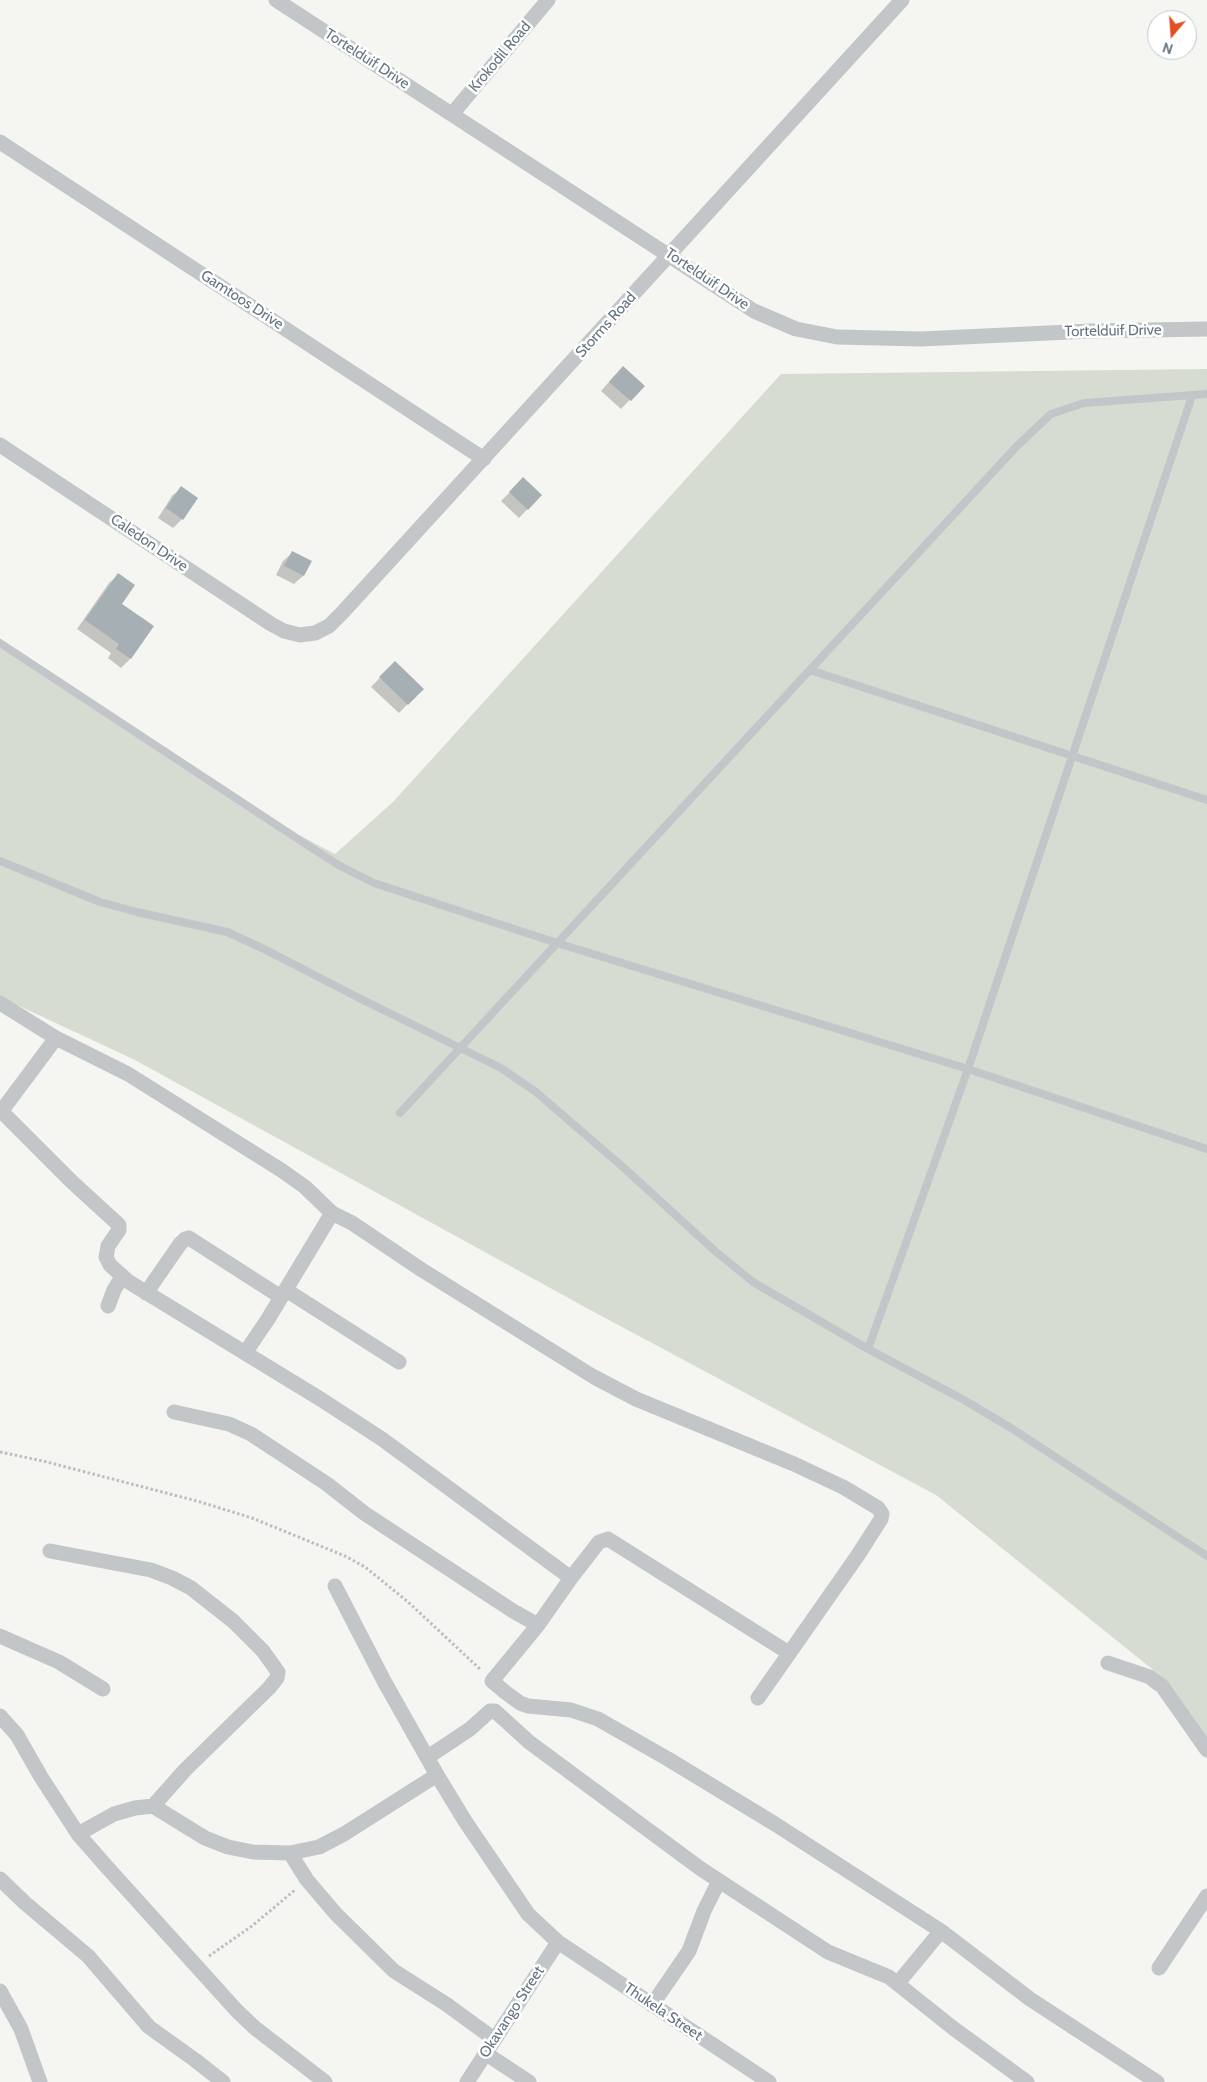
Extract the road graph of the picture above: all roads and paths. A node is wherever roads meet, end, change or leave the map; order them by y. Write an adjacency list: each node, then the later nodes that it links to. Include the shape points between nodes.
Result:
1 (276, 0): 4 (street, Tortelduif Drive)
2 (548, 0): 4 (street, Krokodil Road)
3 (902, 0): 6 (street, Storms Road)
4 (452, 114): 6 (street, Tortelduif Drive)
5 (0, 142): 11 (street, Gamtoos Drive)
6 (670, 254): 7 (street, Tortelduif Drive, via 754,310 789,327 816,334 921,339); 11 (street, Storms Road)
7 (1207, 329)
8 (1207, 394): 9 (lane)
9 (1192, 396): 14 (lane, via 1084,403 1051,414 1017,446); 15 (lane)
10 (0, 445): 12 (street, Caledon Drive, via 271,624)
11 (484, 459): 12 (street, Storms Road, via 329,626 315,634)
12 (300, 635)
13 (0, 642): 18 (lane, via 340,866 374,883)
14 (810, 670): 15 (lane); 18 (lane)
15 (1072, 757): 16 (lane); 22 (lane)
16 (1207, 800)
17 (0, 861): 21 (lane, via 100,902 227,932)
18 (558, 943): 21 (lane); 22 (lane)
19 (0, 1002): 20 (street)
20 (56, 1038): 23 (street); 26 (street, via 128,1074 281,1170)
21 (460, 1047): 24 (lane); 31 (lane, via 501,1068 536,1092 753,1282)
22 (968, 1069): 25 (lane); 31 (lane)
23 (1, 1112): 27 (street, via 119,1225 106,1257)
24 (400, 1113)
25 (1207, 1149)
26 (332, 1213): 29 (street); 42 (street, via 594,1377 644,1402 794,1464 878,1508 881,1519)
27 (122, 1277): 28 (street); 30 (street)
28 (146, 1293): 29 (street, via 180,1244 189,1238); 32 (street)
29 (284, 1294): 32 (street); 33 (street)
30 (108, 1306)
31 (868, 1349): 37 (lane, via 1011,1428)
32 (245, 1353): 38 (street, via 382,1439)
33 (399, 1362)
34 (174, 1412): 40 (street, via 229,1424 251,1434 327,1484 364,1513)
35 (0, 1452): 44 (path, via 197,1501 252,1518 345,1556 365,1567 407,1601)
36 (50, 1551): 51 (street, via 129,1565 172,1578 197,1592 233,1621 263,1651 278,1672 269,1688)
37 (1207, 1556)
38 (571, 1578): 40 (street); 42 (street, via 598,1542 608,1539)
39 (335, 1586): 49 (street, Thukela Street)
40 (538, 1625): 44 (street)
41 (0, 1636): 45 (street, via 59,1662)
42 (789, 1653): 46 (street)
43 (1108, 1663): 48 (street, via 1150,1677 1162,1686)
44 (492, 1681): 58 (street, via 520,1703 584,1713 613,1726 775,1824)
45 (103, 1689)
46 (758, 1698)
47 (0, 1716): 52 (street, via 17,1735)
48 (1207, 1750)
49 (428, 1758): 50 (street, Thukela Street); 56 (street, via 493,1710 528,1742)
50 (437, 1775): 53 (street, via 344,1834 318,1847); 59 (street, Thukela Street, via 516,1899)
51 (153, 1806): 52 (street, via 114,1814); 53 (street, via 205,1838 228,1847)
52 (78, 1834): 60 (street)
53 (290, 1854): 55 (street)
54 (0, 1879): 68 (street, via 88,1956 149,2027)
55 (307, 1880): 60 (path, via 252,1926); 65 (street, via 394,1972)
56 (719, 1881): 62 (street, via 828,1952 880,1972); 64 (street, via 706,1904 689,1951)
57 (1207, 1896): 61 (street)
58 (941, 1931): 62 (street); 74 (street, via 1038,2004)
59 (558, 1942): 64 (street, Thukela Street); 65 (street, Okavango Street)
60 (195, 1965): 69 (street, via 255,2028)
61 (1159, 1968)
62 (898, 1983): 73 (street)
63 (0, 1990): 67 (street, via 21,2028)
64 (652, 2005): 72 (street, Thukela Street)
65 (494, 2039): 66 (street, Okavango Street)
66 (485, 2053): 70 (street, Okavango Street); 71 (street)
67 (40, 2082)
68 (223, 2082)
69 (325, 2082)
70 (467, 2082)
71 (529, 2082)
72 (769, 2082)
73 (1027, 2082)
74 (1157, 2082)

